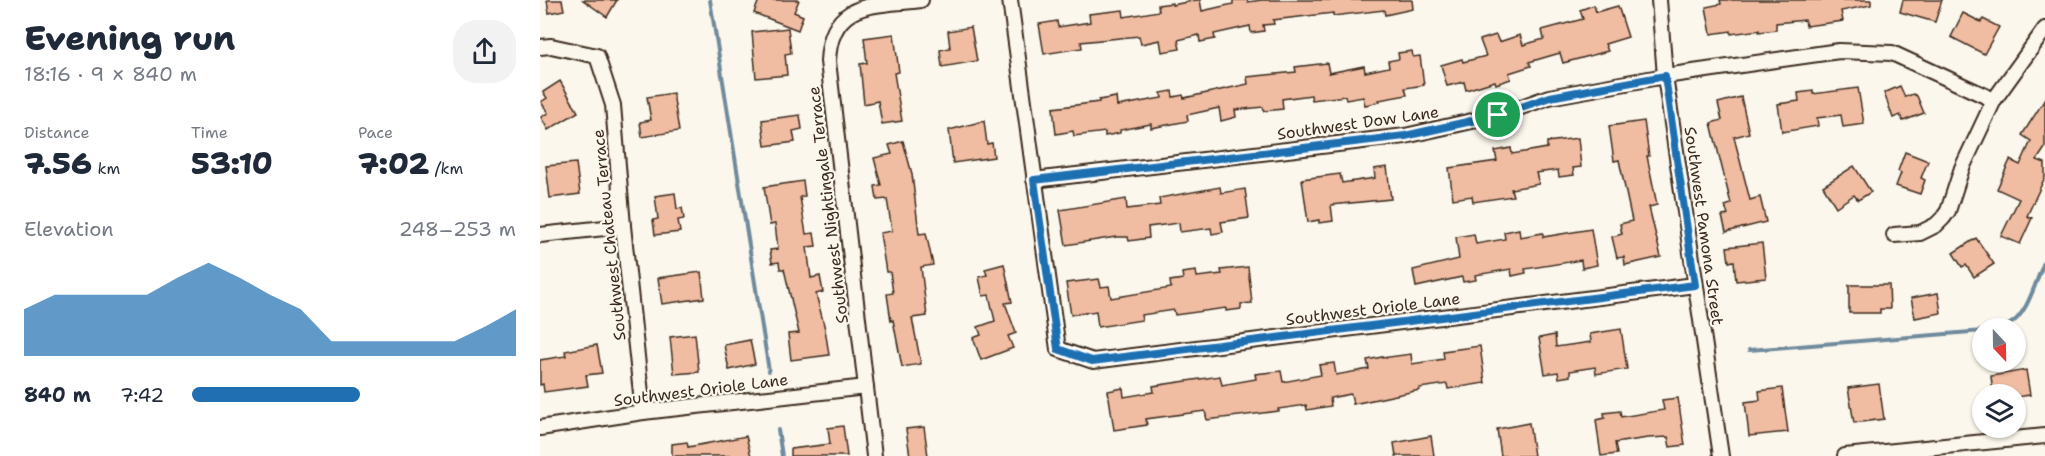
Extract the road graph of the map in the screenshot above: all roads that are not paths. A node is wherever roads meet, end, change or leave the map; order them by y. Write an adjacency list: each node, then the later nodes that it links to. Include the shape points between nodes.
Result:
1 (921, 0): 13 (street, Southwest Nightingale Terrace, via 869,6 847,15 838,23 829,45)
2 (1010, 0): 8 (street)
3 (1659, 0): 6 (street, Southwest Pamona Street)
4 (2045, 29): 7 (street)
5 (540, 47): 9 (street, Southwest Chateau Terrace, via 597,56 613,105)
6 (1665, 76): 7 (street, Southwest Dow Lane, via 1839,51 1892,53); 8 (street, Southwest Dow Lane, via 1550,97 1498,115 1405,136); 12 (street, Southwest Pamona Street)
7 (1994, 100): 11 (street, via 1943,218 1920,233)
8 (1034, 180): 12 (street, Southwest Oriole Lane, via 1058,349 1092,361)
9 (623, 226): 10 (street); 14 (street, Southwest Chateau Terrace)
10 (540, 235)
11 (1894, 235)
12 (1695, 285): 18 (street, Southwest Pamona Street)
13 (866, 387): 14 (street, Southwest Oriole Lane); 17 (street, Southwest Nightingale Terrace)
14 (643, 412): 15 (street, Southwest Oriole Lane)
15 (540, 428)
16 (2045, 436): 19 (street)
17 (874, 456)
18 (1721, 456)
19 (1845, 456)

